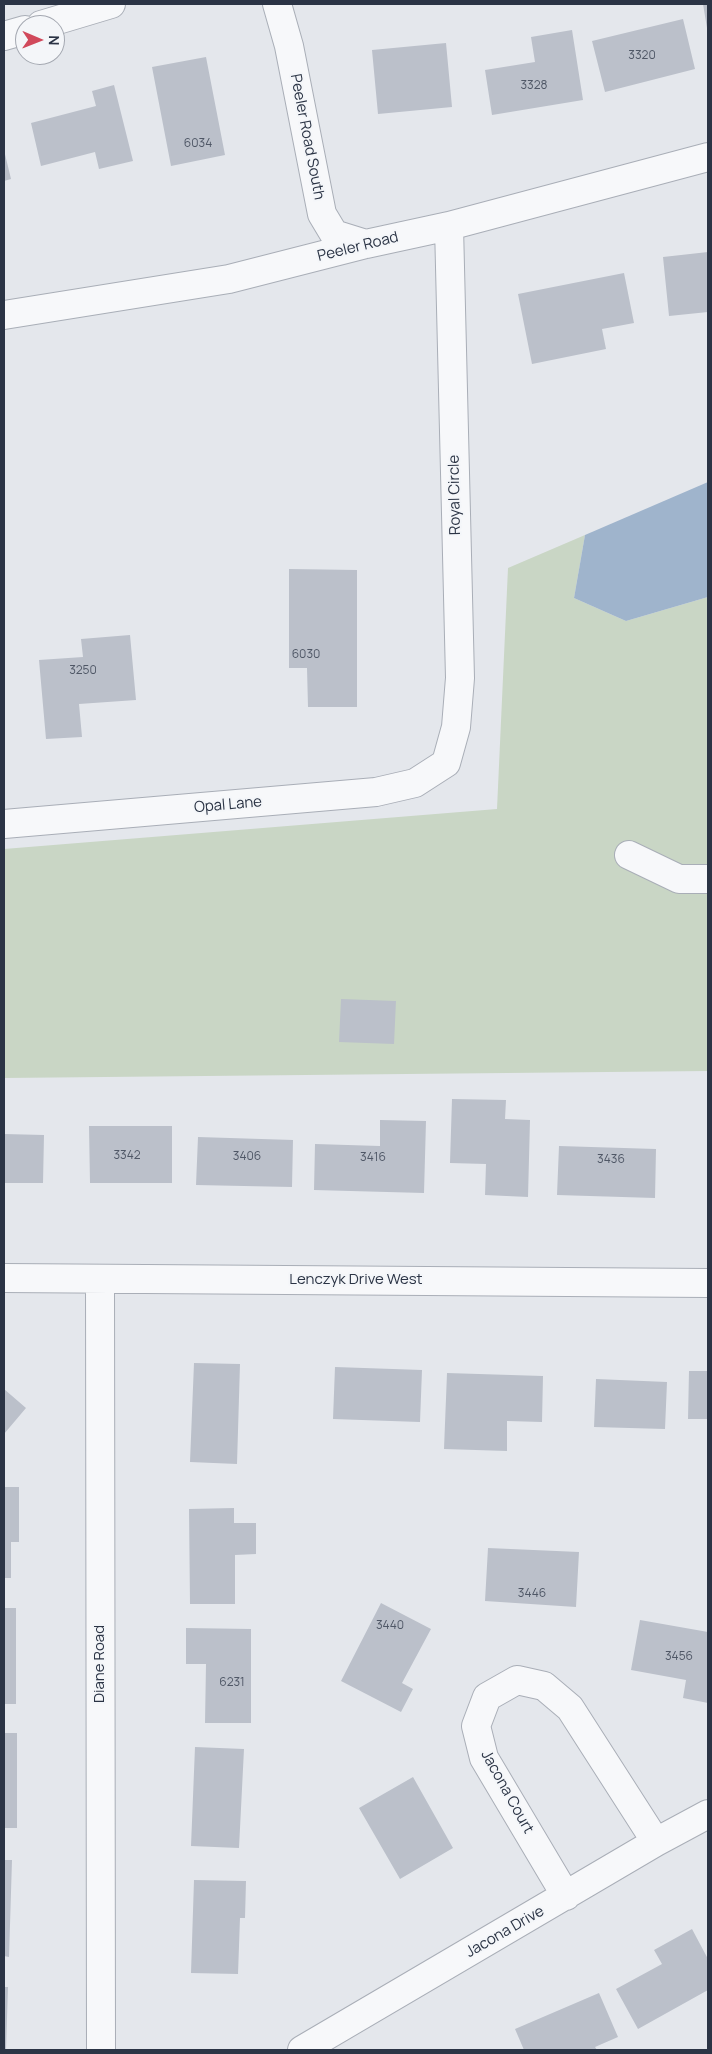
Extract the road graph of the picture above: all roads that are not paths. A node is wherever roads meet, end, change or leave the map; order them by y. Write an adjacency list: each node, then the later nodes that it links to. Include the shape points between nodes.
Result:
1 (111, 4): 3 (street)
2 (278, 4): 6 (street, Peeler Road South, via 322,214 334,234)
3 (65, 18)
4 (708, 157): 5 (street, Peeler Road)
5 (448, 226): 6 (street, Peeler Road); 8 (street, Royal Circle, via 460,678 456,727)
6 (366, 244): 7 (street, Peeler Road, via 229,279)
7 (4, 315)
8 (446, 764): 9 (street, Opal Lane, via 415,783 376,792)
9 (4, 824)
10 (629, 855): 11 (street, via 679,879)
11 (708, 879)
12 (4, 1278): 13 (street, Lenczyk Drive West)
13 (100, 1278): 14 (street, Lenczyk Drive West); 18 (street, Diane Road)
14 (708, 1283)
15 (708, 1814): 16 (street, Jacona Drive)
16 (656, 1842): 17 (street, Jacona Drive); 17 (street, Jacona Court, via 570,1708 544,1686 517,1680 487,1697 476,1726 484,1758)
17 (566, 1896): 19 (street, Jacona Drive)
18 (101, 2050)
19 (302, 2050)

